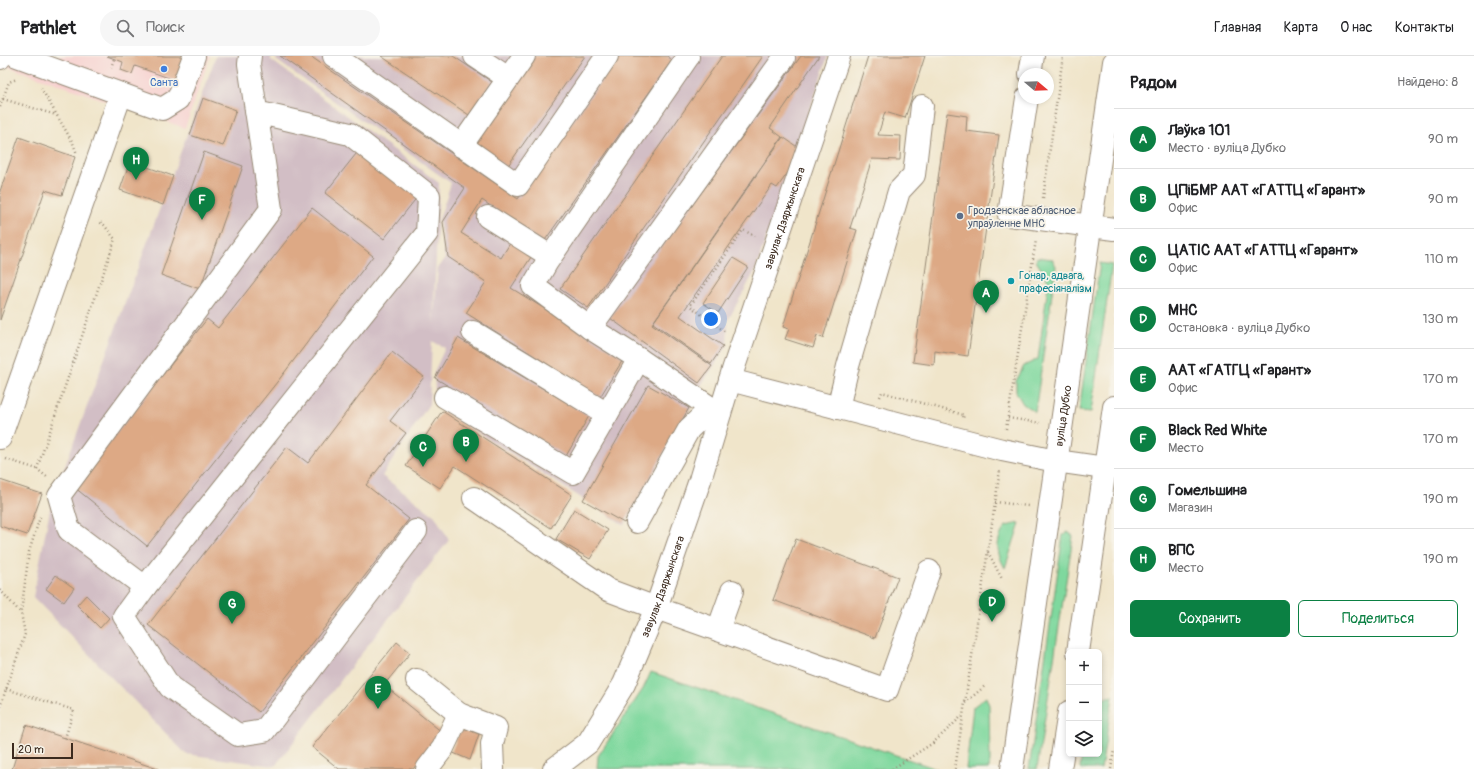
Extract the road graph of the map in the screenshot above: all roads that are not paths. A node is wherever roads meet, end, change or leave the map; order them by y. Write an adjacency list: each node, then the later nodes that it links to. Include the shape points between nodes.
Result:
1 (194, 56): 15 (main road, via 178,99 162,109)
2 (250, 56): 18 (main road)
3 (334, 56): 19 (main road)
4 (475, 56): 14 (main road)
5 (524, 56): 14 (main road)
6 (607, 56): 19 (main road, via 518,185)
7 (688, 56): 23 (main road)
8 (839, 56): 27 (main road, завулак Дзяржынскага)
9 (1033, 56): 13 (main road)
10 (22, 58): 15 (main road)
11 (784, 58): 24 (main road)
12 (1114, 62): 21 (main road, вуліца Дубко)
13 (1031, 68)
14 (508, 78): 19 (main road)
15 (121, 94): 33 (main road)
16 (1026, 104): 21 (main road, via 1009,215)
17 (922, 106): 30 (main road, via 914,175 899,191)
18 (256, 112): 40 (main road, via 271,209 59,496 69,530); 40 (main road, via 350,134 430,196 427,233)
19 (462, 146)
20 (488, 217): 23 (main road)
21 (1090, 226): 22 (main road); 34 (main road, вуліца Дубко)
22 (1114, 229)
23 (550, 256): 24 (main road, via 533,286)
24 (590, 328): 26 (main road)
25 (473, 332): 32 (main road)
26 (639, 359): 31 (main road); 32 (main road)
27 (730, 380): 30 (main road); 31 (main road, завулак Дзяржынскага)
28 (445, 397): 32 (main road, via 573,473)
29 (1114, 407): 35 (main road)
30 (838, 408): 34 (main road, via 1002,450)
31 (716, 410): 37 (main road, via 689,429); 42 (main road, завулак Дзяржынскага, via 698,487)
32 (607, 414)
33 (0, 438)
34 (1056, 461): 35 (main road); 51 (main road, вуліца Дубко)
35 (1110, 469): 44 (main road)
36 (474, 498): 42 (main road, via 608,590)
37 (637, 522)
38 (416, 531): 40 (main road, via 264,731 238,735 170,687 124,616)
39 (929, 571): 43 (main road, via 887,690)
40 (145, 587)
41 (732, 591): 43 (main road)
42 (656, 608): 43 (main road); 50 (main road, завулак Дзяржынскага, via 624,684 588,743)
43 (718, 630)
44 (1079, 649)
45 (417, 680): 46 (main road)
46 (459, 714): 48 (main road, via 443,748); 49 (main road, via 496,728 492,744)
47 (1068, 721): 52 (main road)
48 (427, 769)
49 (493, 769)
50 (554, 769)
51 (1012, 769)
52 (1060, 769)

